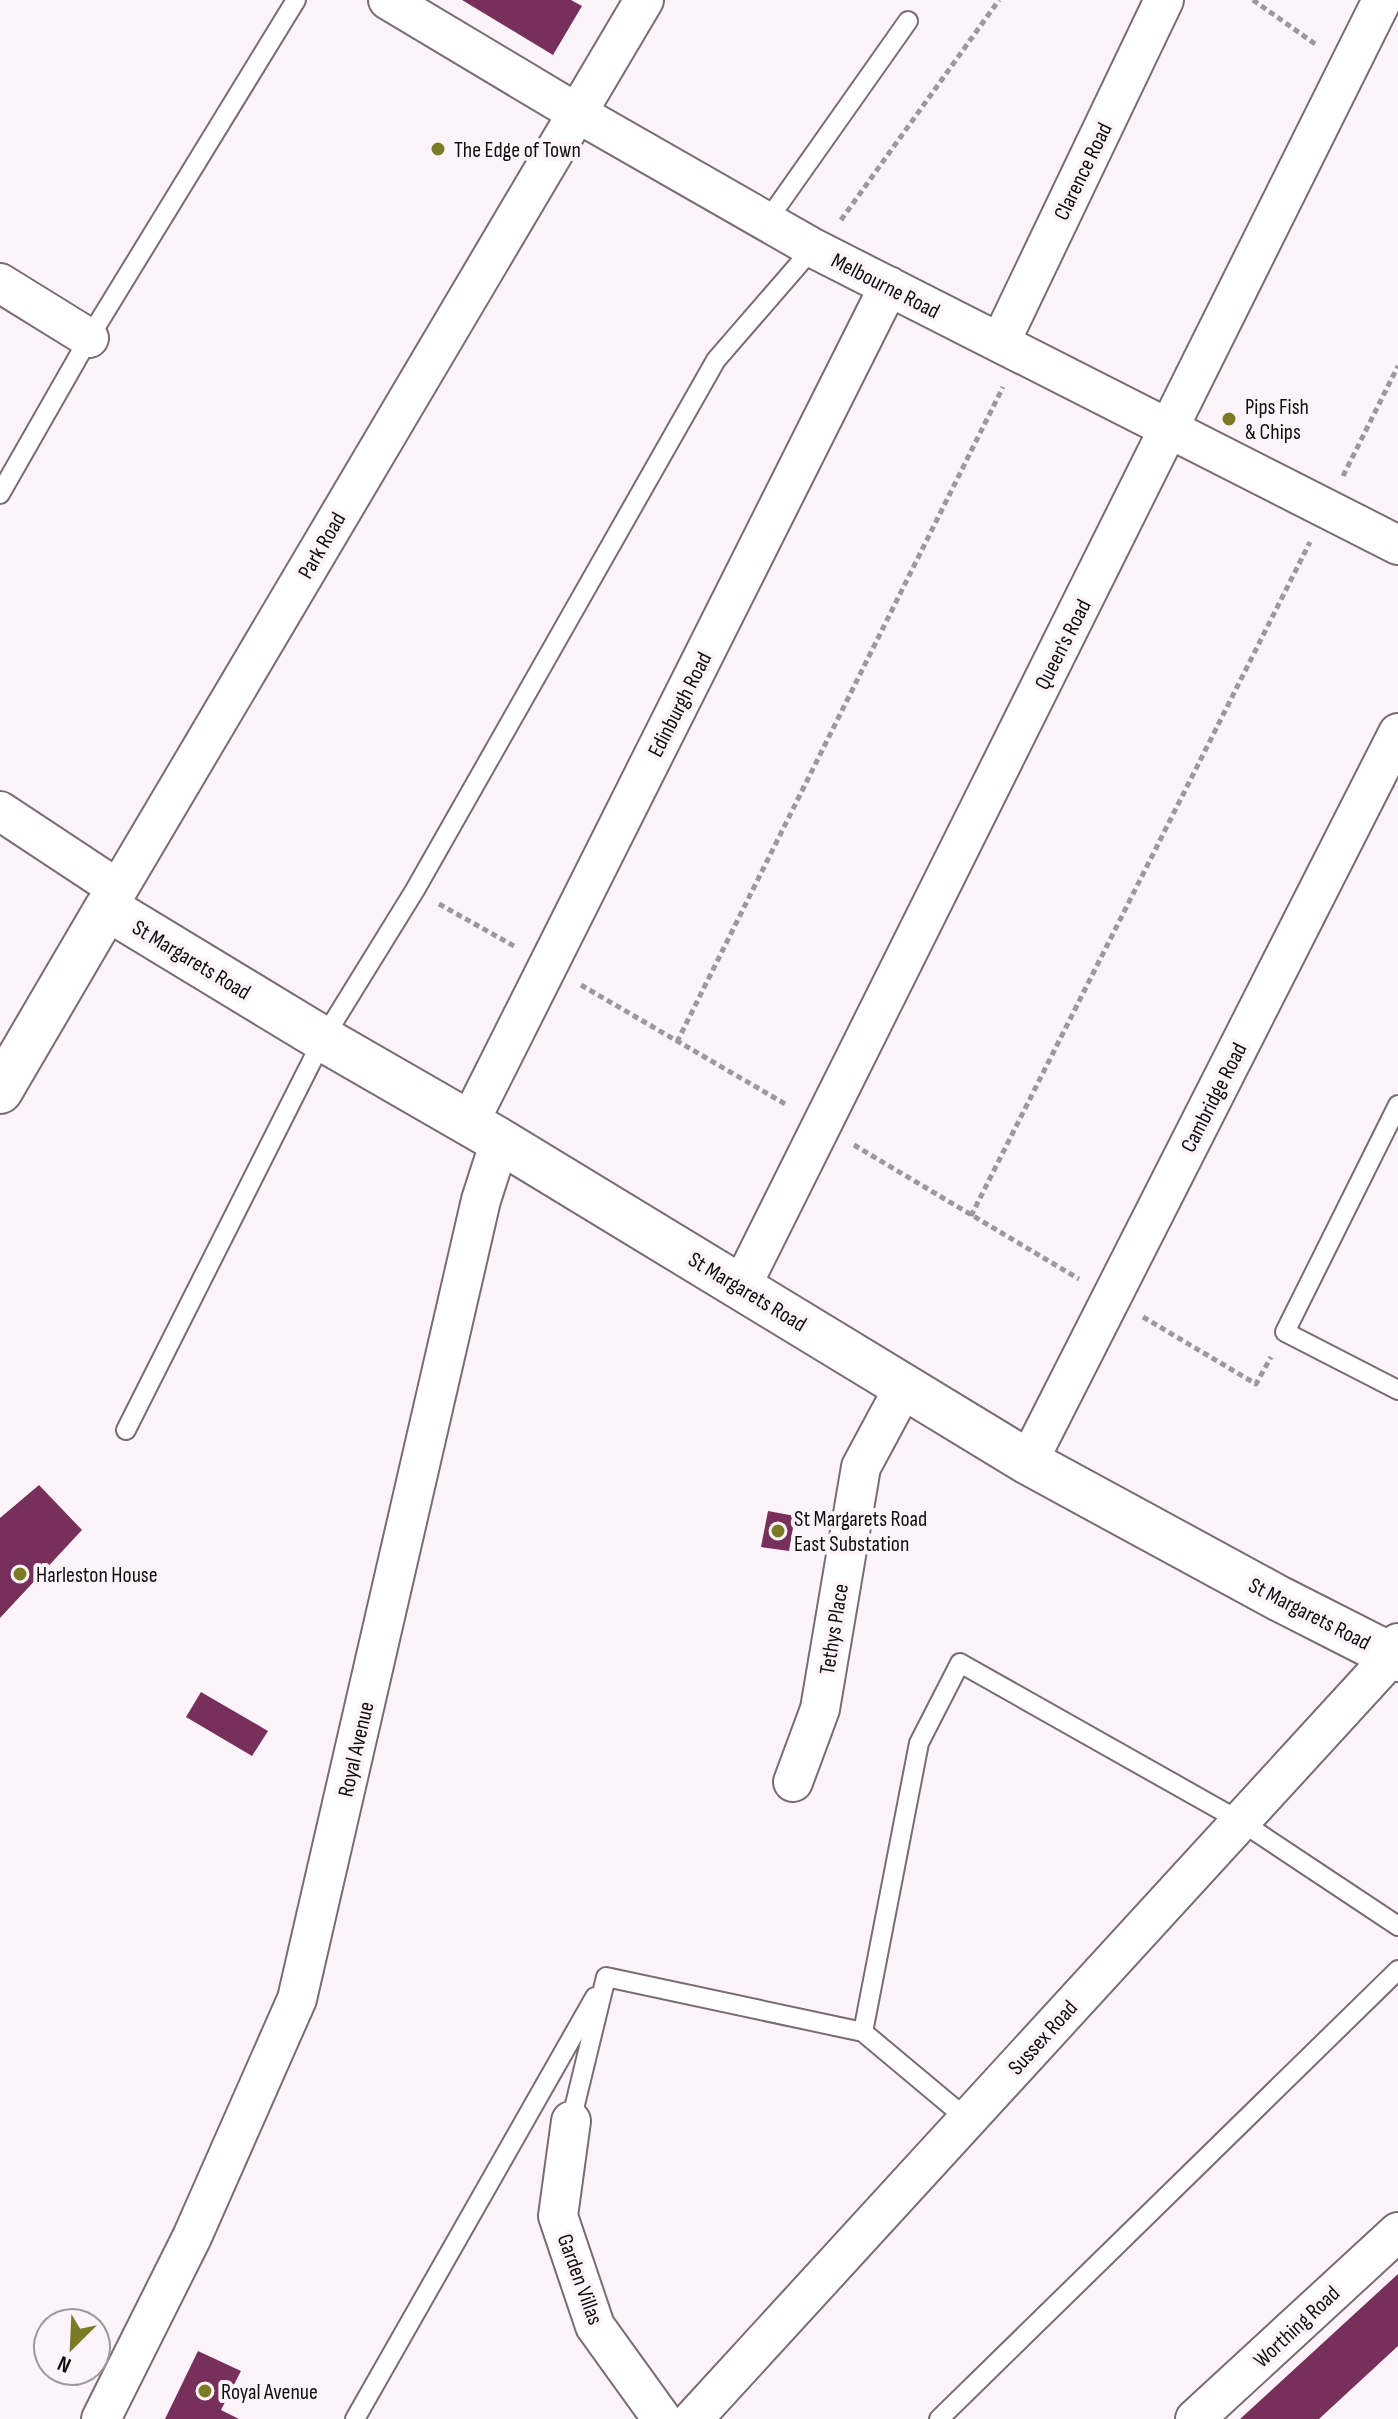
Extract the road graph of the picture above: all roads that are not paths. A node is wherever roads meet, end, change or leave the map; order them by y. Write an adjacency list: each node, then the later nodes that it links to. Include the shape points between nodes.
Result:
1 (296, 0): 12 (lane)
2 (388, 0): 7 (street, Melbourne Road)
3 (644, 0): 7 (street, Park Road)
4 (1164, 0): 13 (street, Clarence Road)
5 (1382, 0): 14 (street, Queen's Road)
6 (908, 21): 8 (lane)
7 (577, 113): 8 (street, Melbourne Road); 19 (street, Park Road)
8 (767, 221): 9 (street, Melbourne Road)
9 (816, 249): 11 (street, Melbourne Road); 20 (lane, via 716,360 415,890)
10 (0, 283): 12 (street)
11 (889, 286): 13 (street, Melbourne Road); 23 (street, Edinburgh Road, via 548,966)
12 (89, 338): 15 (lane)
13 (1010, 348): 14 (street, Melbourne Road)
14 (1170, 429): 16 (street, Melbourne Road); 24 (street, Queen's Road)
15 (0, 494)
16 (1398, 545)
17 (1398, 733): 28 (street, Cambridge Road)
18 (0, 811): 19 (street)
19 (113, 899): 20 (street, St Margarets Road); 21 (street, Park Road)
20 (323, 1039): 23 (street, St Margarets Road); 27 (lane)
21 (0, 1091)
22 (1398, 1105): 26 (lane, via 1285,1332)
23 (484, 1132): 24 (street, St Margarets Road); 39 (street, Royal Avenue, via 474,1228 297,1999 192,2237)
24 (741, 1287): 25 (street, St Margarets Road)
25 (904, 1387): 28 (street, St Margarets Road); 30 (street, Tethys Place, via 861,1467 820,1709)
26 (1398, 1390)
27 (126, 1430)
28 (1028, 1462): 29 (street, St Margarets Road, via 1278,1598)
29 (1396, 1652): 31 (street, Sussex Road)
30 (793, 1782)
31 (1240, 1821): 32 (lane); 35 (lane, via 960,1663 919,1743); 36 (street, Sussex Road)
32 (1398, 1926)
33 (1398, 1970): 43 (lane)
34 (606, 1977): 35 (lane); 37 (lane); 40 (lane)
35 (863, 2032): 36 (lane)
36 (967, 2119): 42 (street, Sussex Road)
37 (571, 2121): 41 (street, Garden Villas, via 558,2216 595,2326)
38 (1398, 2232): 44 (street, Worthing Road)
39 (101, 2419)
40 (355, 2419)
41 (662, 2419)
42 (693, 2419)
43 (939, 2419)
44 (1195, 2419)

